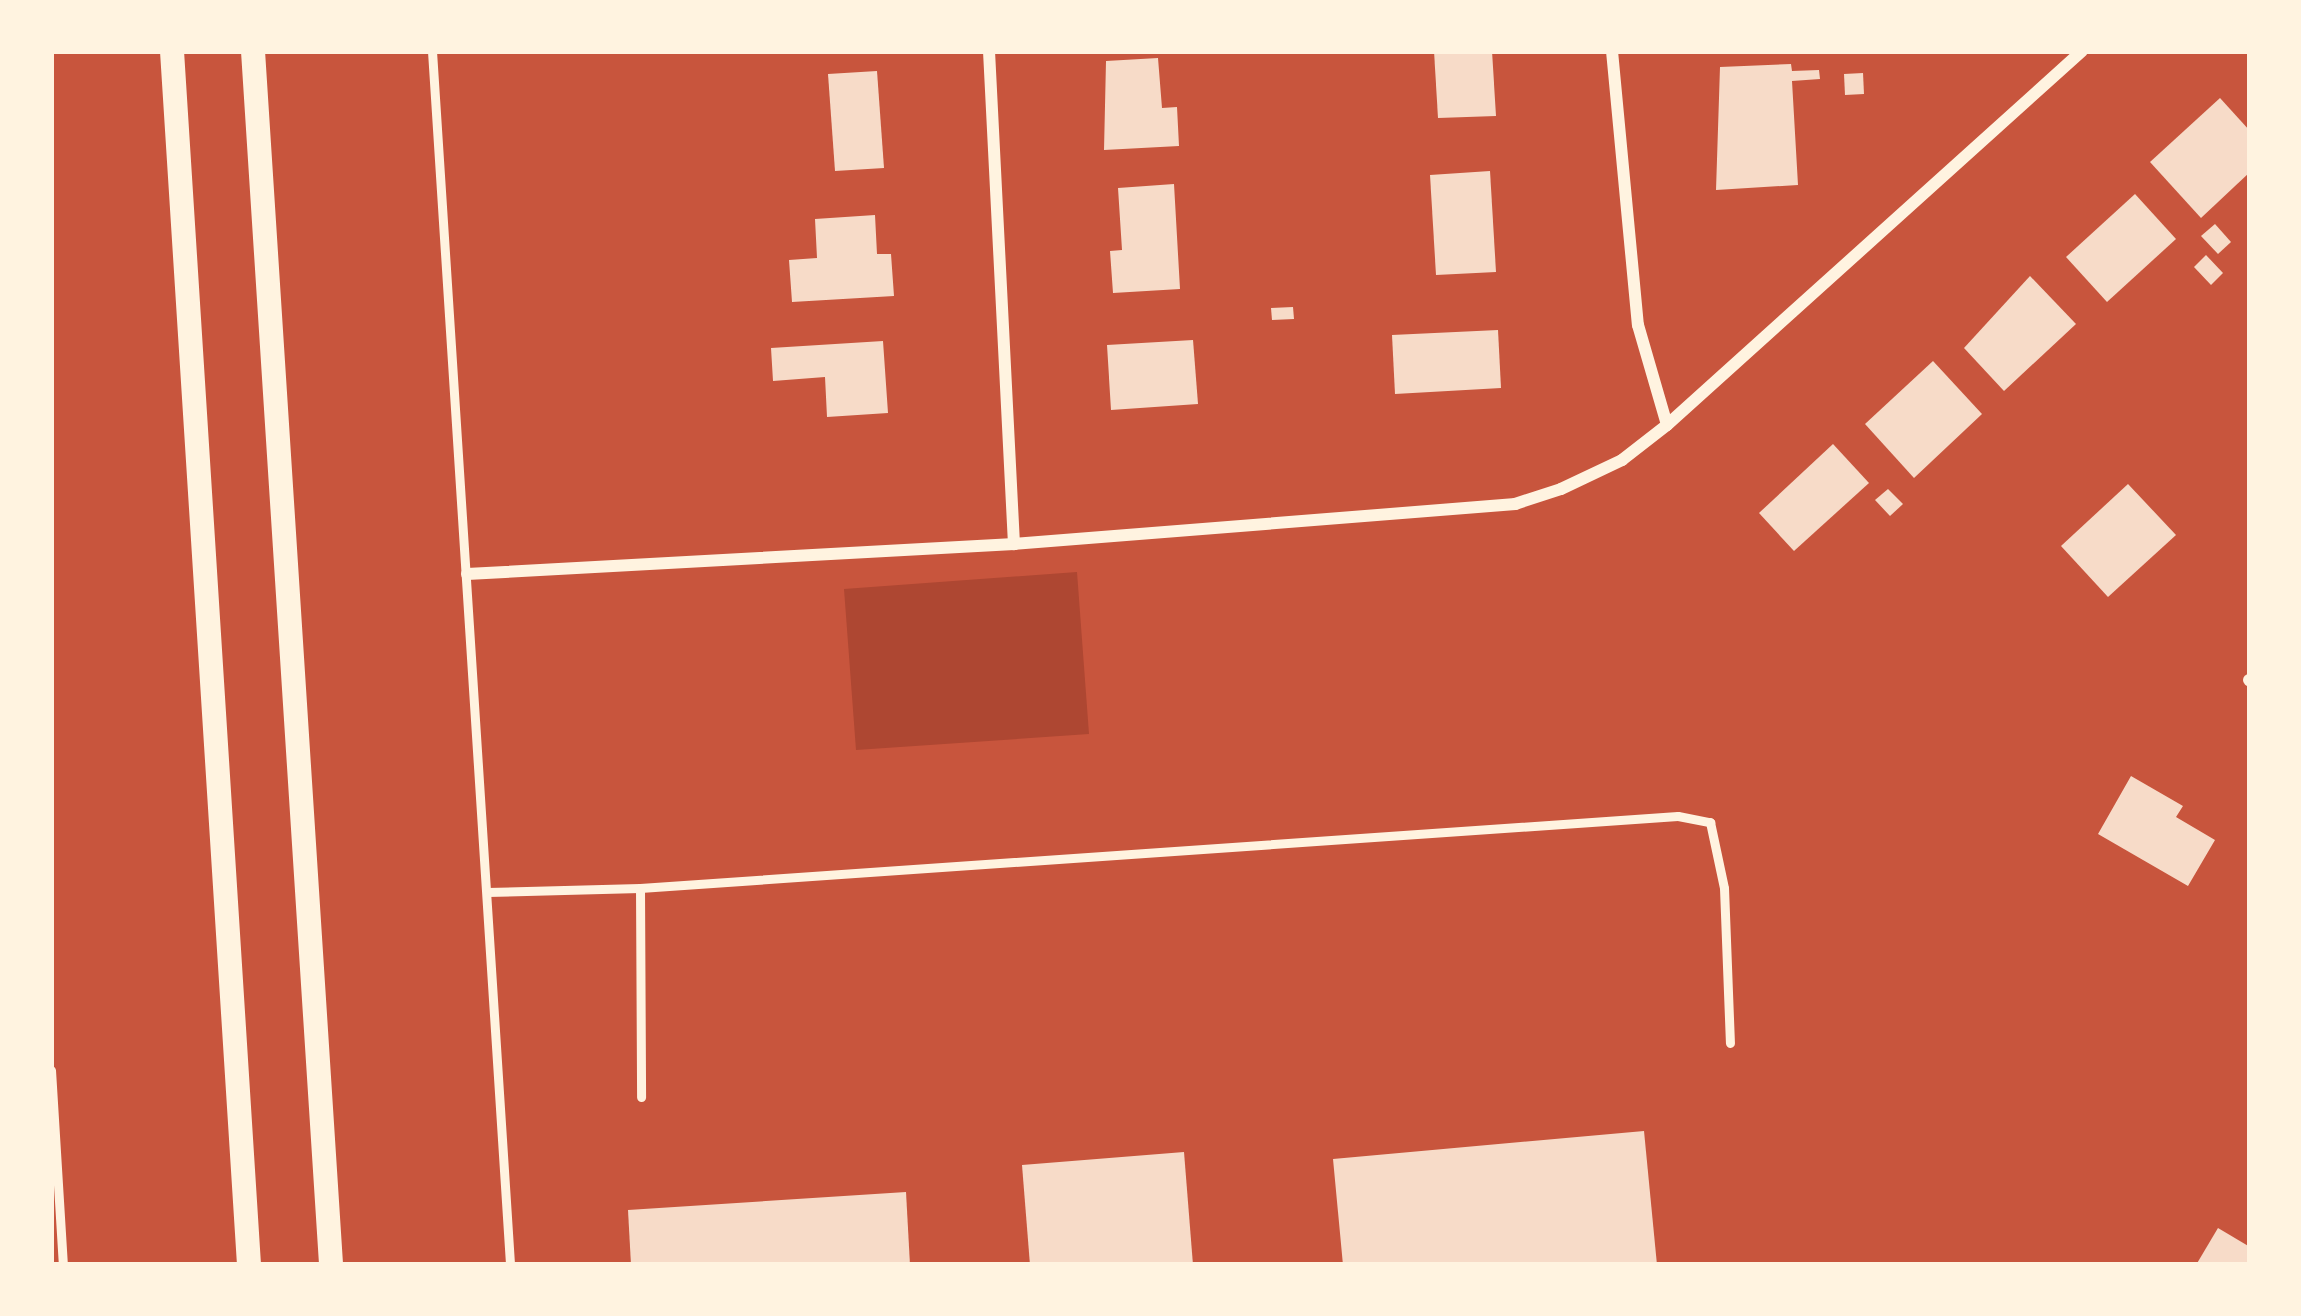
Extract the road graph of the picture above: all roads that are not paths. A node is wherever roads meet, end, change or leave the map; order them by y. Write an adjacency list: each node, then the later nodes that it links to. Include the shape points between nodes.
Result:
1 (172, 51): 16 (main road)
2 (254, 51): 17 (main road)
3 (432, 51): 9 (lane)
4 (989, 51): 8 (street)
5 (1612, 51): 7 (street, via 1638,326)
6 (2082, 51): 7 (street)
7 (1667, 425): 8 (street, via 1622,460 1515,504)
8 (1014, 544): 9 (street)
9 (467, 574): 11 (lane)
10 (640, 888): 11 (lane); 12 (lane, via 1678,816 1710,822 1724,888); 14 (lane)
11 (487, 892): 18 (lane)
12 (1730, 1043)
13 (51, 1070): 15 (lane)
14 (641, 1097)
15 (63, 1265)
16 (249, 1265)
17 (331, 1265)
18 (510, 1265)

